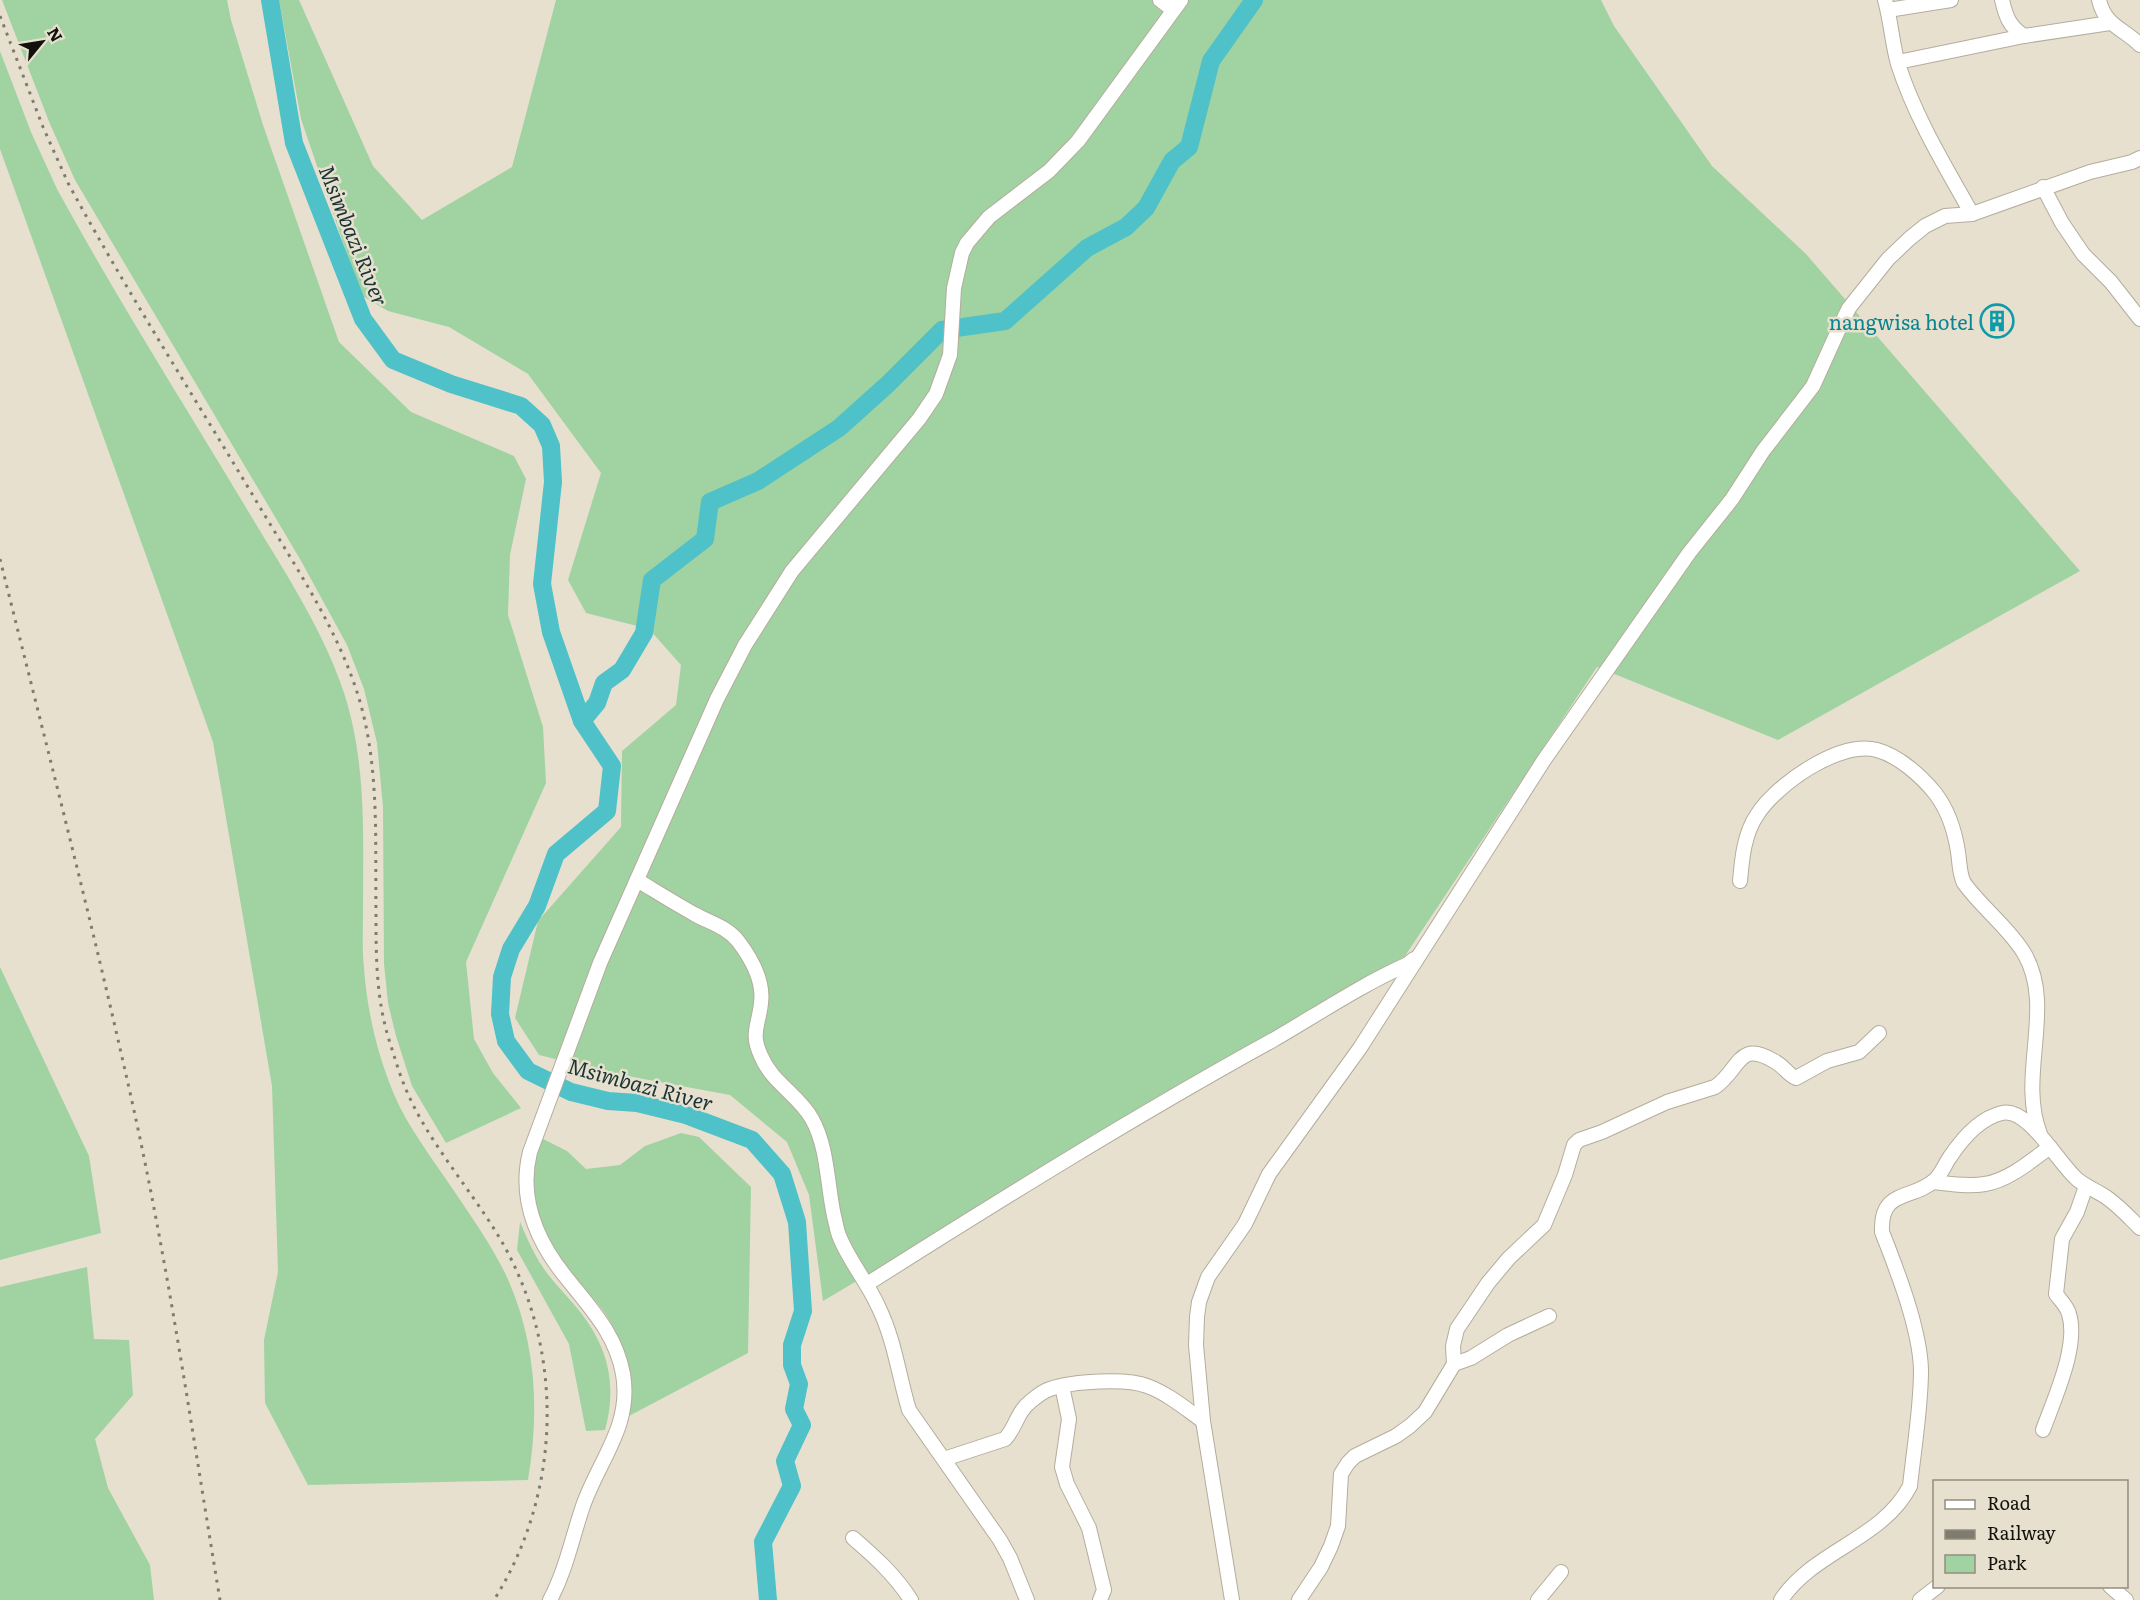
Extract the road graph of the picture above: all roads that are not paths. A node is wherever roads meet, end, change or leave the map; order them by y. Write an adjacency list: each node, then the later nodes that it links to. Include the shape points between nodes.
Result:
1 (1160, 0): 5 (street)
2 (1951, 0): 6 (street)
3 (2002, 0): 8 (street, via 2005,17)
4 (2099, 0): 7 (street)
5 (1177, 5): 15 (street, via 1078,141 1049,171 989,217 967,243 958,268 950,355 936,394 792,571 745,645)
6 (1886, 5): 10 (street)
7 (2110, 23): 8 (street); 9 (street)
8 (2024, 36): 10 (street)
9 (2140, 45)
10 (1898, 62): 13 (street, via 1925,129)
11 (2140, 158): 12 (street)
12 (2043, 188): 13 (street); 14 (street, via 2083,254)
13 (1972, 214): 17 (street, via 1945,216 1925,226 1869,282 1842,321 1813,386 1689,553 1554,747)
14 (2140, 319)
15 (637, 880): 24 (street, via 722,926 749,957 761,989 755,1035 760,1055 769,1071 813,1120 822,1142 839,1237); 35 (street, via 562,1061 525,1170 532,1218 550,1257 604,1325 623,1373 622,1414 617,1434 588,1493 568,1562)
16 (1740, 881): 19 (street, via 1747,836 1757,815 1797,776 1820,763 1855,750 1878,750 1923,780 1943,805 1955,838 1964,883 2024,954 2033,975 2038,1012 2032,1103)
17 (1418, 955): 24 (street, via 1030,1182); 28 (street, via 1360,1048 1269,1174 1245,1224 1208,1277 1199,1302 1196,1346)
18 (1879, 1033): 26 (street, via 1859,1052 1827,1061 1796,1078 1762,1054 1744,1055 1715,1087 1667,1102 1579,1140 1544,1225 1488,1283 1457,1329)
19 (2041, 1136): 20 (street); 21 (street, via 2017,1116 2001,1113 1971,1131)
20 (2050, 1147): 21 (street, via 2001,1179 1986,1184); 22 (street)
21 (1933, 1182): 42 (street, via 1892,1201 1881,1218 1882,1232 1914,1328 1921,1369 1910,1486 1887,1515 1802,1576)
22 (2086, 1186): 23 (street, via 2105,1196); 29 (street, via 2061,1246 2056,1294 2068,1310 2071,1333 2063,1375)
23 (2140, 1228)
24 (867, 1284): 30 (street, via 889,1332 909,1410)
25 (1549, 1316): 26 (street)
26 (1454, 1364): 40 (street, via 1429,1406 1410,1426 1348,1463 1341,1474 1338,1526 1331,1546)
27 (1062, 1386): 28 (street, via 1134,1382); 30 (street, via 1041,1393 1024,1407 1005,1439); 38 (street, via 1069,1419 1062,1467 1089,1528 1104,1590)
28 (1203, 1420): 39 (street)
29 (2043, 1430)
30 (944, 1459): 37 (street, via 1000,1540)
31 (853, 1538): 36 (street, via 883,1564)
32 (1561, 1572): 41 (street)
33 (1937, 1588): 43 (street)
34 (2111, 1588): 44 (street)
35 (550, 1600)
36 (911, 1600)
37 (1027, 1600)
38 (1101, 1600)
39 (1232, 1600)
40 (1299, 1600)
41 (1538, 1600)
42 (1781, 1600)
43 (1920, 1600)
44 (2126, 1600)

